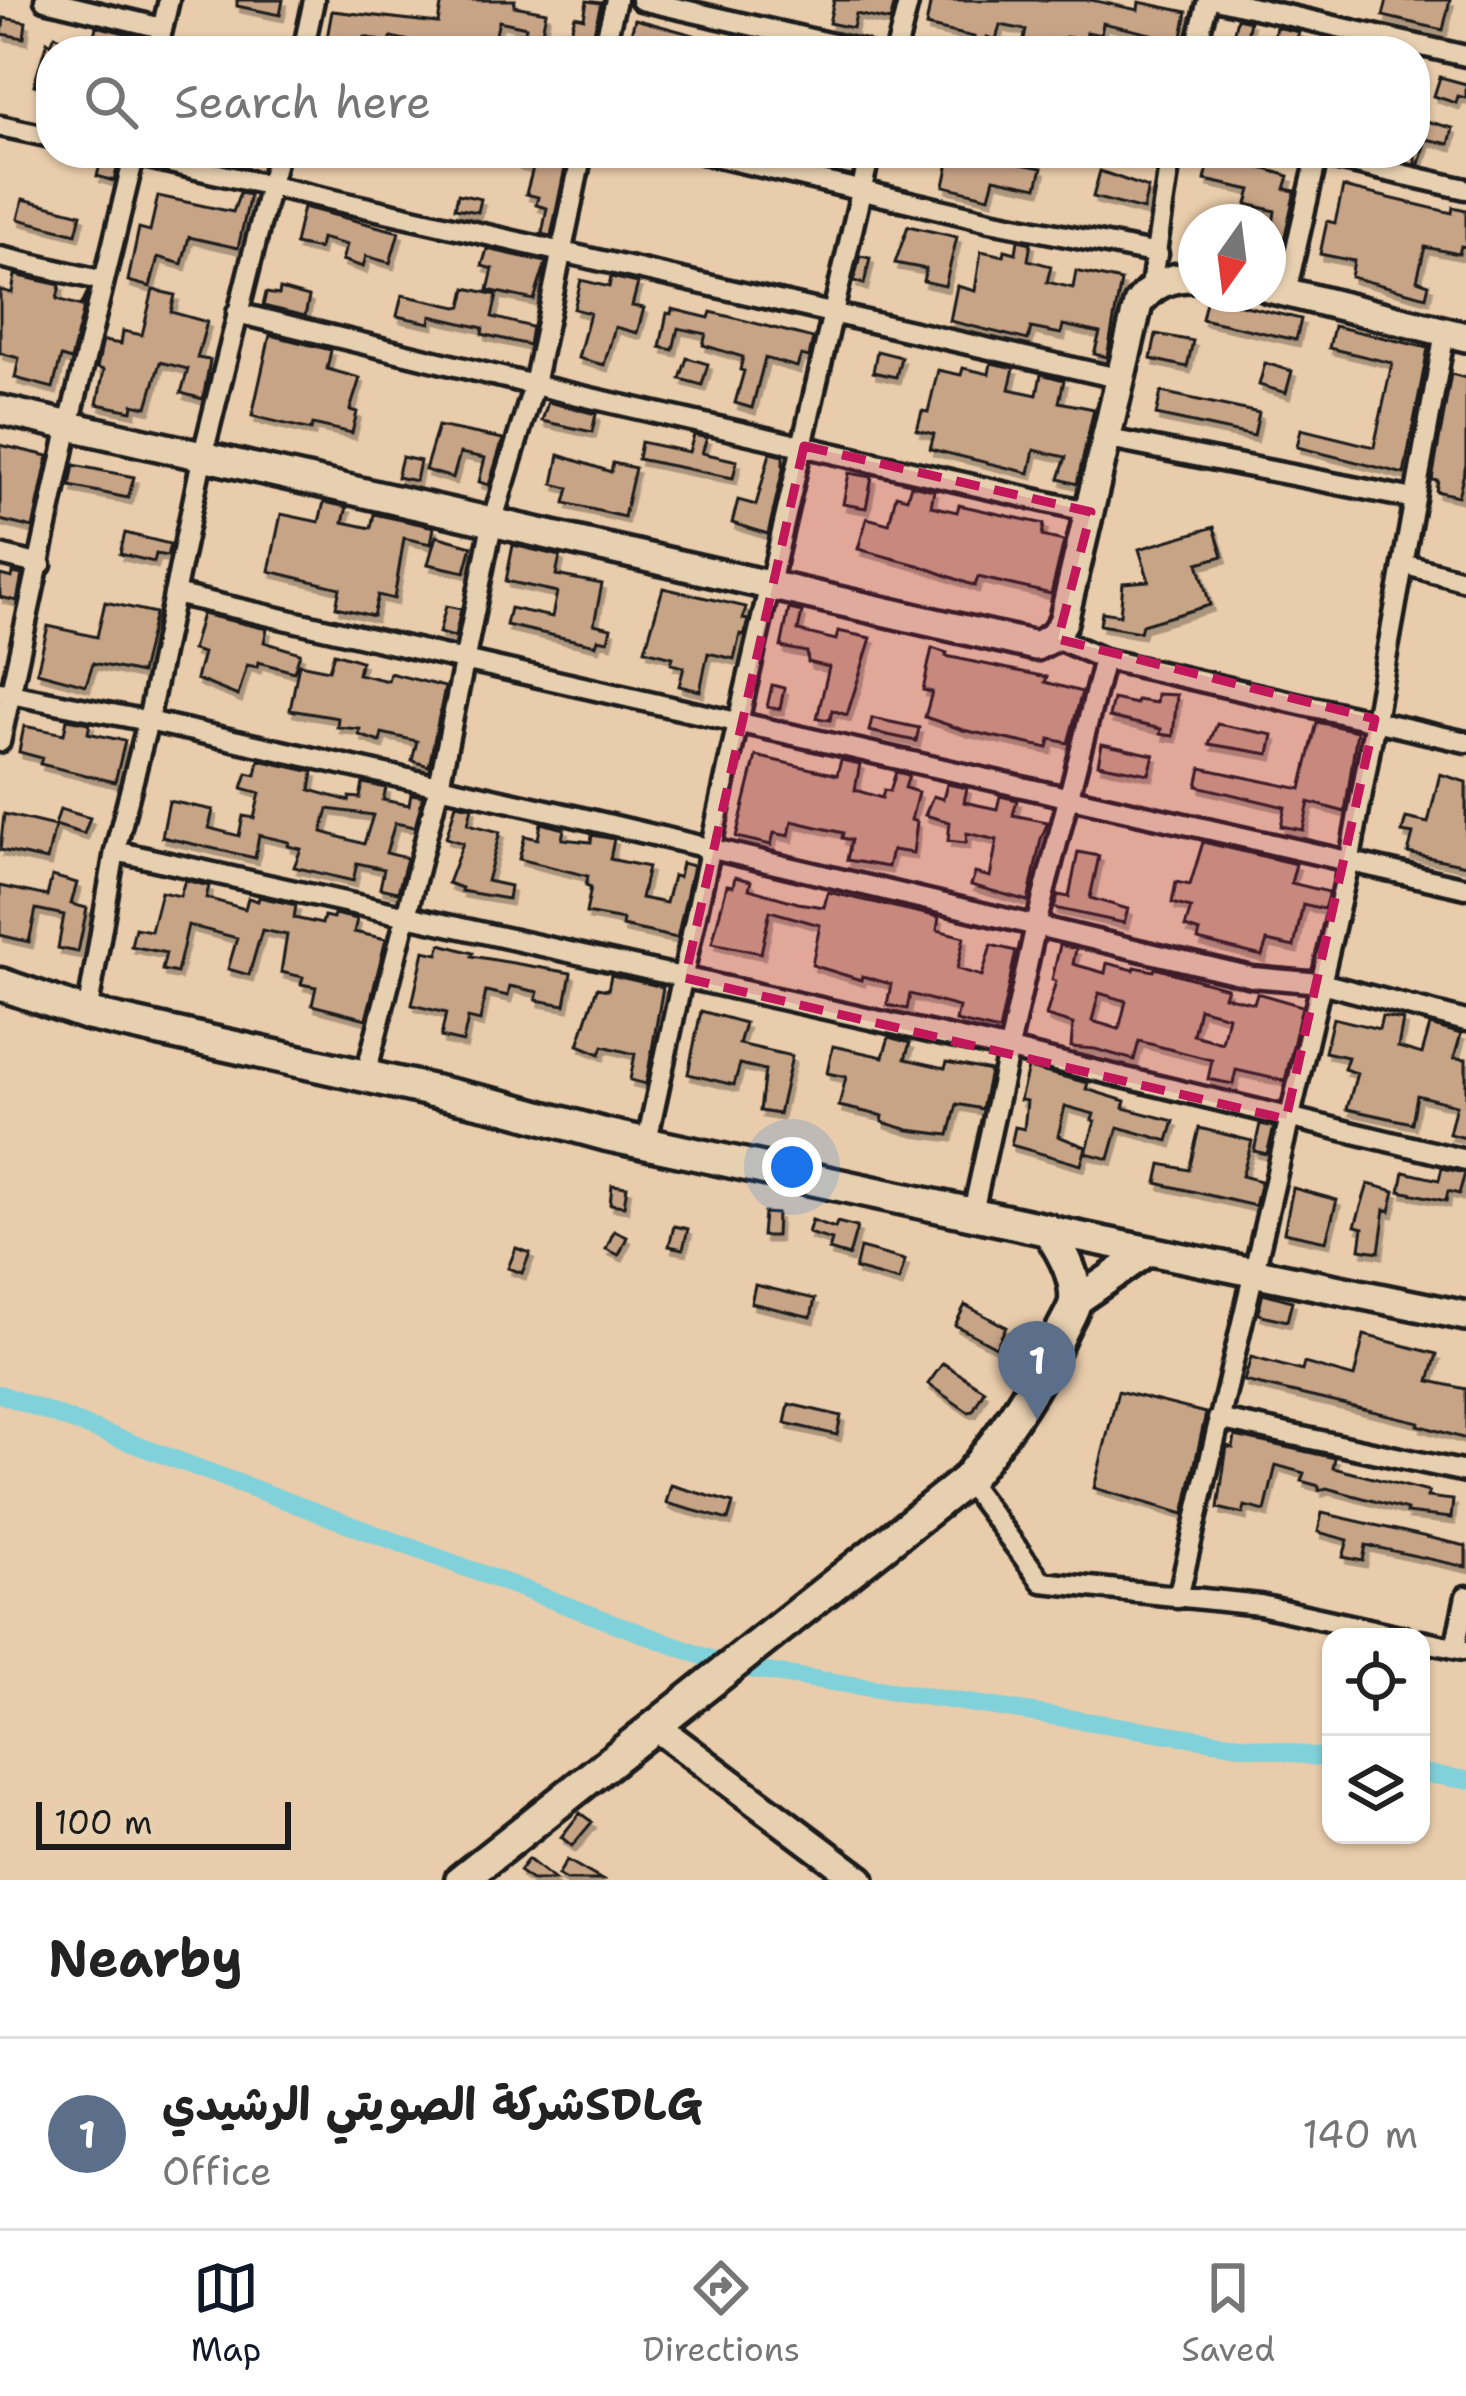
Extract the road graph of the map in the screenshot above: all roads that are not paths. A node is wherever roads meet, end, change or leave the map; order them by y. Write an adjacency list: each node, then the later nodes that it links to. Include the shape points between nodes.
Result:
1 (45, 0): 9 (street)
2 (169, 0): 9 (street)
3 (314, 0): 12 (street)
4 (616, 0): 13 (street)
5 (641, 0): 14 (street)
6 (909, 0): 15 (street)
7 (1208, 0): 16 (street)
8 (1220, 0): 10 (street)
9 (162, 28): 11 (street)
10 (1347, 30): 17 (street); 18 (street)
11 (160, 36)
12 (306, 36)
13 (607, 36)
14 (798, 36)
15 (900, 36)
16 (1199, 36)
17 (1346, 36)
18 (1374, 36)
19 (1430, 48): 20 (street)
20 (1466, 56)
21 (0, 126): 22 (street)
22 (36, 134)
23 (129, 168): 40 (street)
24 (192, 168): 32 (street)
25 (274, 168): 32 (street)
26 (579, 168): 35 (street)
27 (766, 168): 34 (street)
28 (866, 168): 34 (street)
29 (1169, 168): 36 (street)
30 (1313, 168): 38 (street)
31 (1378, 168): 33 (street)
32 (269, 186): 35 (street); 43 (street)
33 (1466, 188)
34 (860, 190): 36 (street); 44 (street)
35 (562, 253): 44 (street); 47 (street)
36 (1158, 254): 41 (street)
37 (0, 257): 40 (street)
38 (1286, 259)
39 (1178, 277): 41 (street)
40 (104, 281): 49 (street)
41 (1151, 286): 46 (street, via 1138,304)
42 (1286, 292): 45 (street)
43 (237, 313): 47 (street); 52 (street)
44 (832, 315): 46 (street); 51 (street)
45 (1455, 335): 53 (street)
46 (1122, 379): 50 (street)
47 (534, 385): 51 (street); 55 (street)
48 (0, 410): 49 (street)
49 (69, 425): 52 (street); 58 (street)
50 (1109, 439): 53 (street); 54 (street)
51 (804, 446): 54 (street); 60 (street)
52 (203, 454): 55 (street); 61 (street)
53 (1414, 499): 57 (street)
54 (1091, 512): 62 (street)
55 (493, 519): 60 (street); 63 (street)
56 (0, 555): 58 (street)
57 (1402, 564): 59 (street); 66 (street)
58 (41, 565): 65 (street)
59 (1466, 581)
60 (771, 586): 62 (street, via 1036,646); 68 (street)
61 (173, 594): 63 (street); 67 (street)
62 (1053, 637): 64 (street)
63 (466, 658): 68 (street); 71 (street)
64 (1104, 658): 66 (street); 72 (street)
65 (5, 693): 67 (street); 69 (street)
66 (1375, 719): 70 (street); 75 (street)
67 (148, 721): 71 (street); 74 (street)
68 (738, 722): 72 (street); 73 (street)
69 (0, 742)
70 (1466, 742)
71 (439, 786): 73 (street); 77 (street)
72 (1071, 796): 75 (street); 78 (street)
73 (712, 850): 78 (street); 79 (street)
74 (115, 851): 77 (street); 82 (street)
75 (1350, 859): 76 (street); 80 (street)
76 (1466, 888)
77 (406, 914): 79 (street); 85 (street)
78 (1036, 925): 80 (street, via 1252,976); 84 (street)
79 (685, 978): 84 (street); 87 (street)
80 (1321, 983): 83 (street); 86 (street)
81 (0, 985): 82 (main road)
82 (87, 1014): 85 (main road)
83 (1466, 1021)
84 (1010, 1050): 86 (street); 89 (street)
85 (365, 1078): 87 (main road)
86 (1286, 1119): 88 (street); 92 (street)
87 (647, 1141): 89 (main road)
88 (1466, 1160)
89 (973, 1212): 90 (main road)
90 (1048, 1230): 91 (street); 93 (main road)
91 (1147, 1252): 92 (street); 93 (street)
92 (1252, 1270): 94 (street); 95 (street)
93 (1075, 1302): 97 (main road, via 1028,1396)
94 (1466, 1316)
95 (1218, 1419): 96 (street); 99 (street)
96 (1466, 1472)
97 (966, 1480): 99 (street, via 1042,1582); 103 (main road)
98 (1466, 1595): 102 (street)
99 (1178, 1598): 100 (street, via 1260,1605)
100 (1364, 1628)
101 (1430, 1643): 102 (street)
102 (1460, 1649)
103 (655, 1726): 104 (street); 105 (main road)
104 (852, 1878)
105 (460, 1880)

